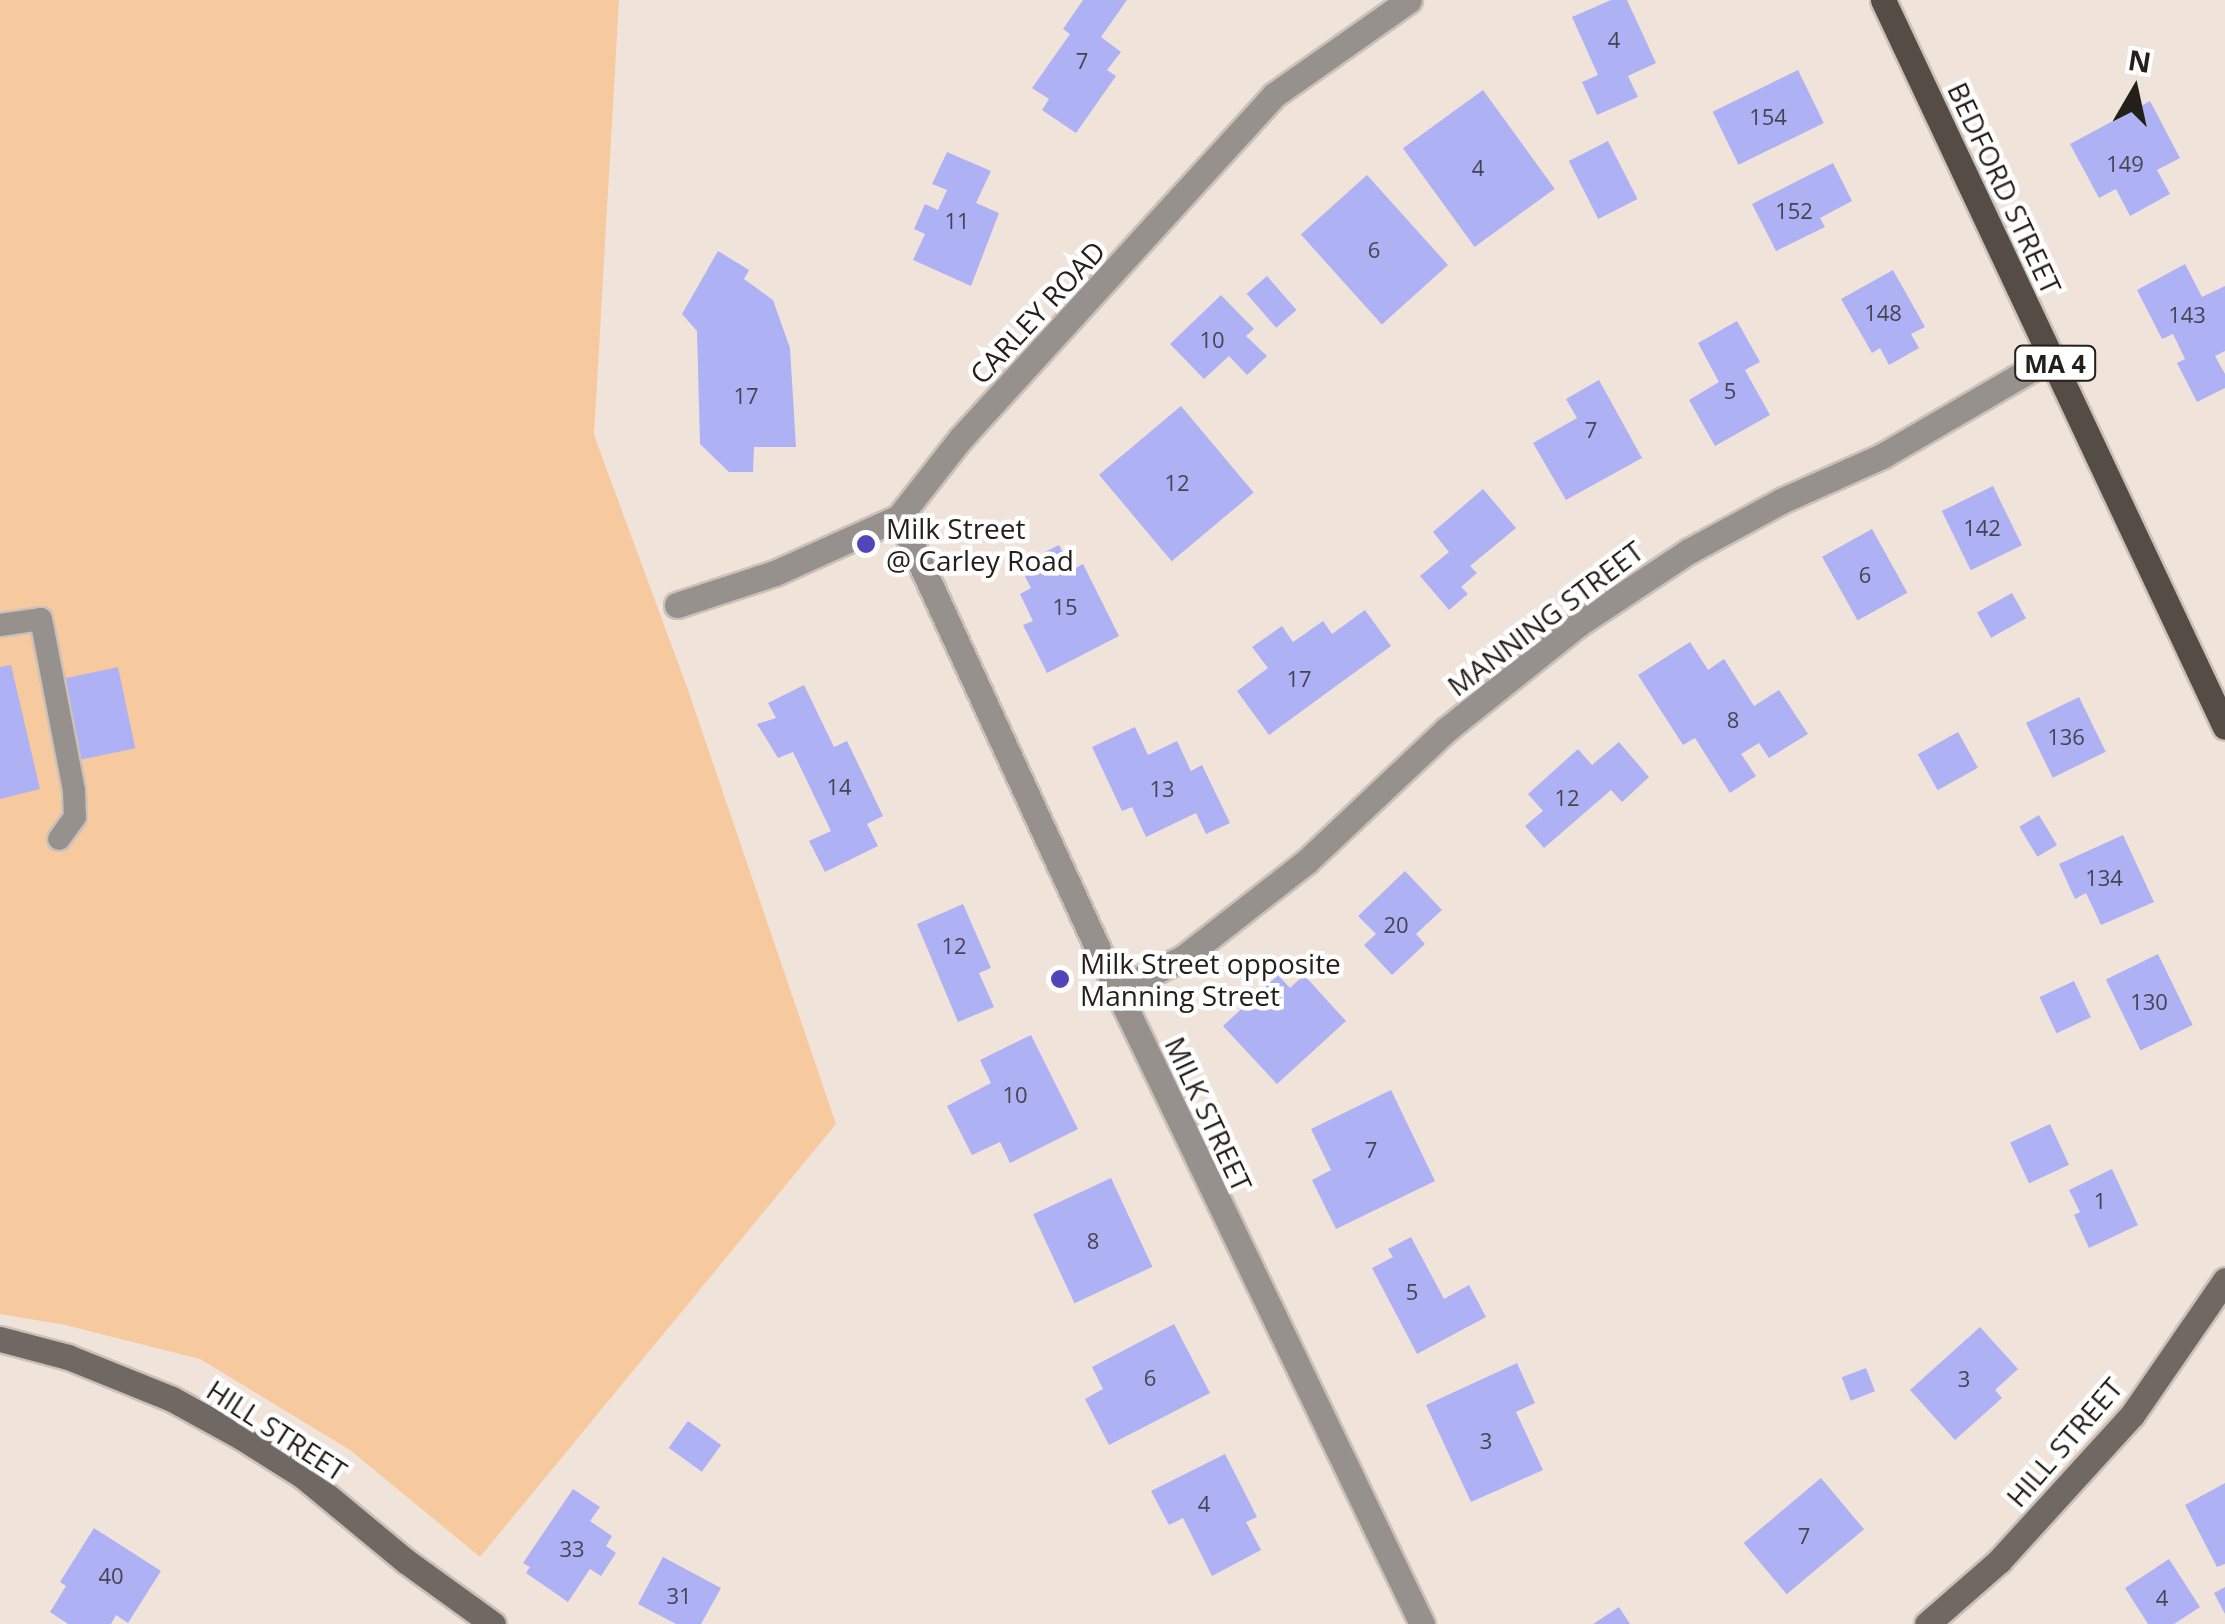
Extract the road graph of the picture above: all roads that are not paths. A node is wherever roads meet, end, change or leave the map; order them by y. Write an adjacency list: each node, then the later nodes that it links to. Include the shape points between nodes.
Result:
1 (1408, 0): 4 (street, CARLEY ROAD, via 1274,96 961,438)
2 (1883, 0): 3 (main road, BEDFORD STREET / MA 4)
3 (2052, 357): 7 (main road, BEDFORD STREET / MA 4); 9 (street, MANNING STREET, via 1882,456 1688,551 1577,625 1446,730 1263,896 1183,958)
4 (899, 517): 5 (street, CARLEY ROAD, via 774,573); 9 (street, MILK STREET)
5 (677, 605)
6 (0, 626): 8 (lane, via 41,619 74,791 75,818)
7 (2225, 728)
8 (59, 839)
9 (1116, 990): 13 (street, MILK STREET)
10 (2225, 1280): 14 (street, HILL STREET, via 2132,1415 2000,1561)
11 (0, 1338): 12 (street, HILL STREET, via 172,1399 242,1437)
12 (494, 1624)
13 (1422, 1624)
14 (1927, 1624)

